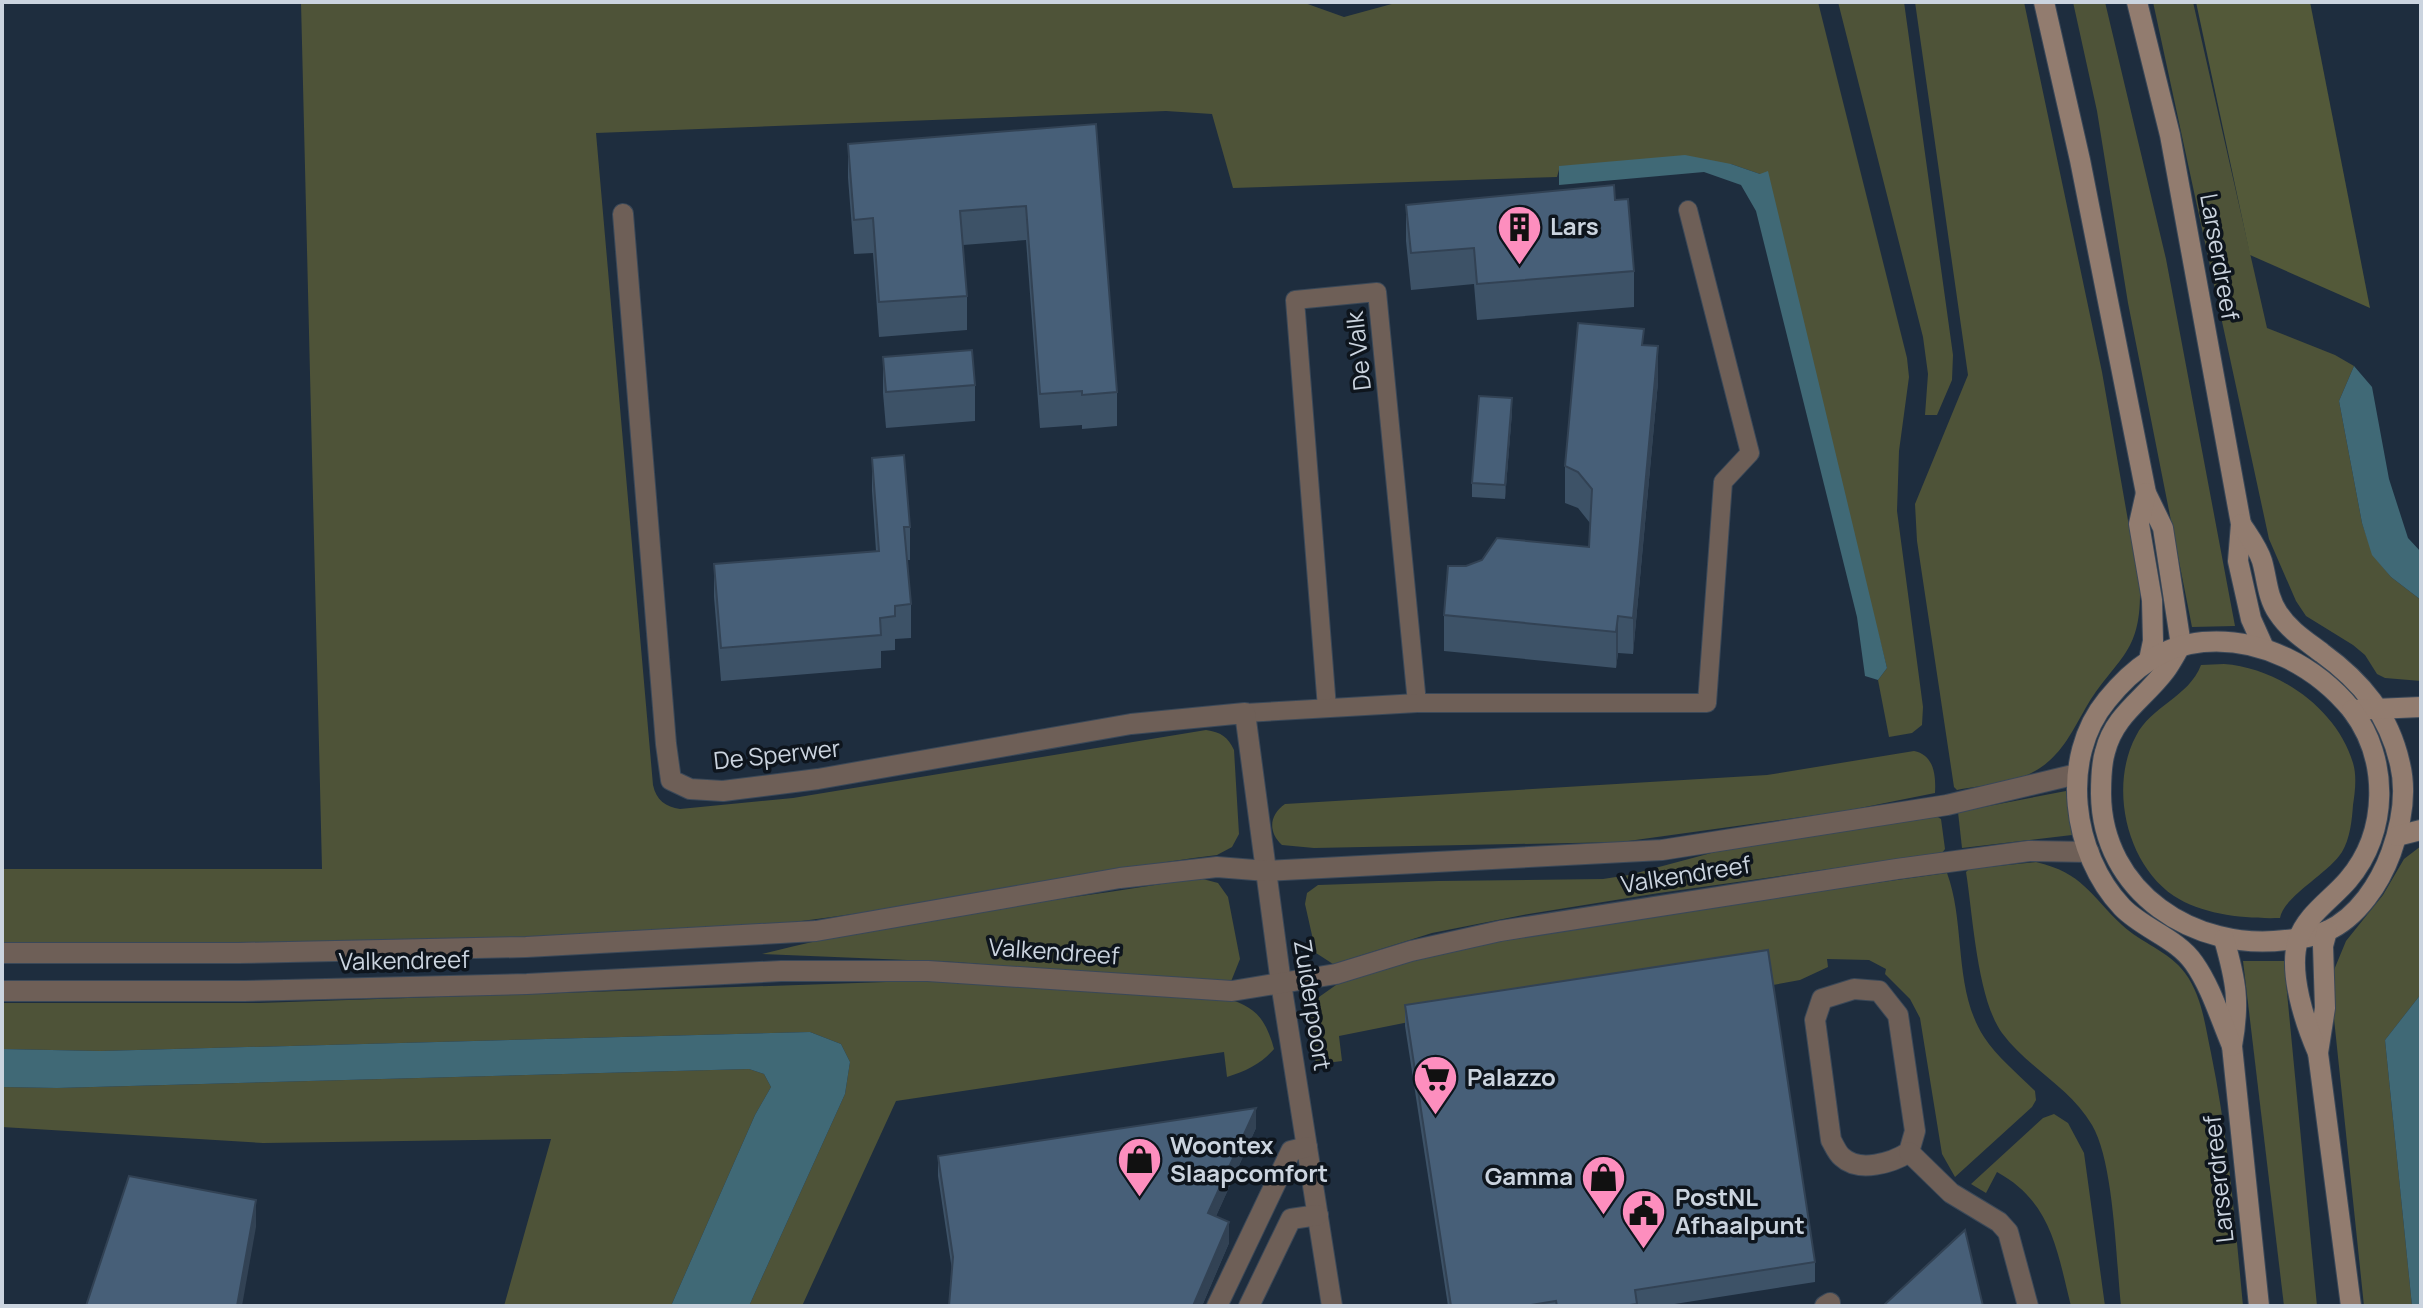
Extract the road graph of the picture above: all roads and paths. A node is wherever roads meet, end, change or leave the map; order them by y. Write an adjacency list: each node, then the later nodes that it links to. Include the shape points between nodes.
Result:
1 (2044, 2): 5 (main road)
2 (2137, 2): 6 (main road, Larserdreef, via 2170,135)
3 (1688, 210): 10 (lane, via 1750,453 1723,482 1707,703)
4 (623, 214): 15 (street, De Sperwer, via 671,780 690,789 723,791 1131,724)
5 (2146, 493): 7 (main road, via 2163,528); 9 (main road, via 2139,524 2152,600)
6 (2241, 524): 8 (main road, Larserdreef, via 2238,561 2251,619); 13 (main road, Larserdreef, via 2261,557 2270,597 2288,626 2347,672)
7 (2181, 645): 8 (main road, via 2224,641); 9 (main road); 20 (main road, via 2111,733 2104,755 2102,807)
8 (2264, 648): 14 (main road, via 2324,681)
9 (2149, 660): 16 (main road, via 2100,709 2084,741)
10 (1417, 703): 12 (lane); 12 (lane, De Valk, via 1377,292 1295,300)
11 (2421, 707): 13 (main road)
12 (1327, 708): 15 (lane)
13 (2379, 708): 14 (main road); 18 (main road, via 2401,768)
14 (2352, 710): 24 (main road, via 2376,758 2380,800 2375,832 2351,877 2306,923)
15 (1245, 713): 21 (street)
16 (2077, 774): 19 (main road, via 2077,801); 21 (street, Valkendreef, via 1947,805 1662,850)
17 (2421, 830): 18 (main road)
18 (2397, 836): 22 (main road, via 2369,895)
19 (2089, 852): 20 (main road); 26 (street, Valkendreef, via 2029,851 1500,931); 28 (main road, Larserdreef, via 2122,907 2193,960)
20 (2114, 853): 23 (main road, via 2146,898 2176,919)
21 (1267, 871): 25 (street, Valkendreef, via 1217,867 1120,878 816,931 526,947); 26 (street, Zuiderpoort)
22 (2327, 931): 24 (main road); 29 (main road)
23 (2224, 939): 24 (main road); 28 (main road, Larserdreef, via 2238,1012)
24 (2298, 939): 29 (main road, via 2302,1015)
25 (2, 953)
26 (1281, 983): 27 (street, Valkendreef, via 1232,991 928,971 781,971 527,984); 30 (street, Zuiderpoort)
27 (2, 991)
28 (2232, 1046): 37 (main road, Larserdreef)
29 (2318, 1053): 38 (main road)
30 (1307, 1147): 32 (street, Zuiderpoort); 33 (street, via 1291,1151)
31 (1909, 1152): 31 (street, via 1915,1131 1898,1015 1879,991 1854,989 1822,999 1815,1020 1831,1140 1842,1157 1857,1165 1893,1162); 36 (street, via 1951,1193 2008,1232)
32 (1318, 1215): 34 (street, via 1291,1219); 35 (street, Zuiderpoort)
33 (1221, 1298): 34 (street)
34 (1250, 1305)
35 (1332, 1306)
36 (2028, 1306)
37 (2259, 1306)
38 (2351, 1306)

